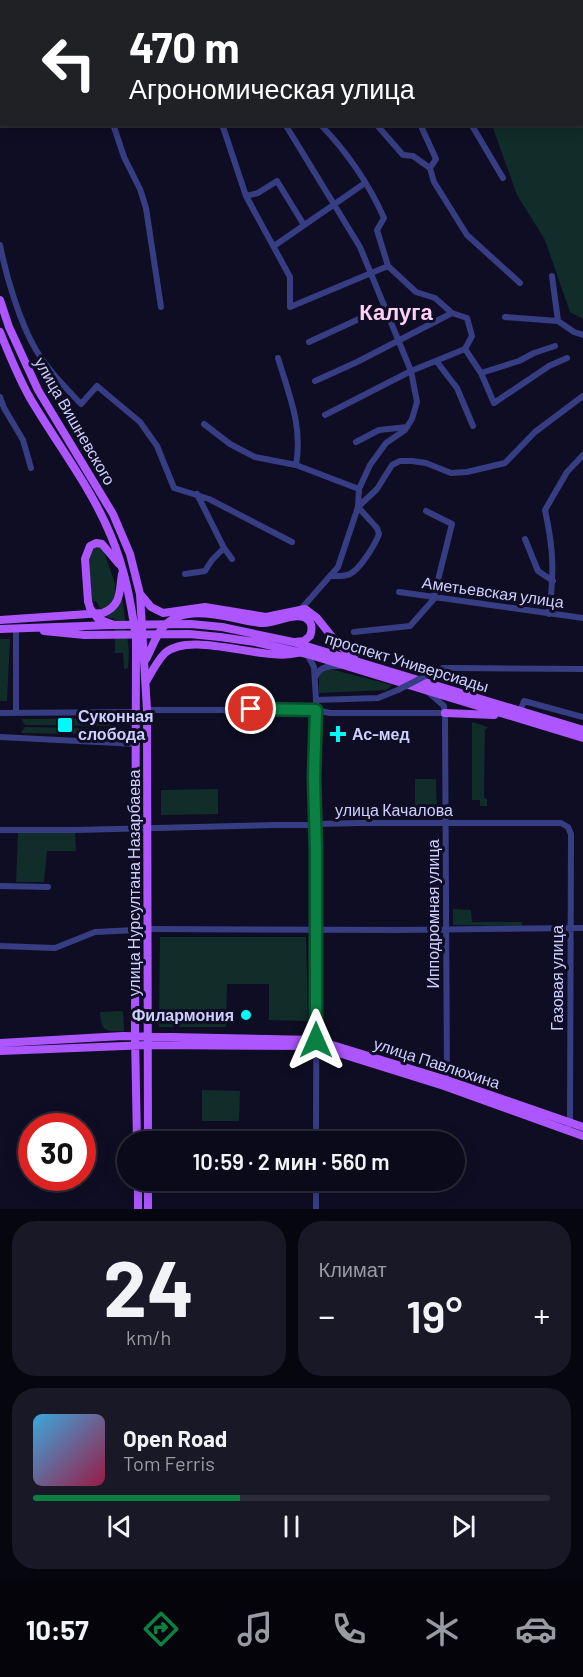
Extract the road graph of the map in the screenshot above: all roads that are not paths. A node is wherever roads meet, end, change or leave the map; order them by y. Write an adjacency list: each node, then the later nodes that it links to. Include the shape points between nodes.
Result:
1 (113, 126): 21 (street, via 146,208)
2 (223, 126): 11 (street)
3 (286, 126): 12 (street)
4 (322, 126): 10 (street)
5 (378, 126): 8 (street, via 403,155 413,156)
6 (421, 126): 8 (street, via 436,159)
7 (472, 126): 9 (street)
8 (430, 168): 19 (street, via 434,182 467,235)
9 (503, 178)
10 (365, 183): 12 (street); 16 (street, via 384,218 377,230)
11 (246, 196): 13 (street, via 277,181); 15 (street)
12 (335, 204): 13 (street); 17 (street)
13 (304, 225): 15 (street)
14 (0, 245): 50 (street, via 23,323 52,373 81,404 97,386 140,422 157,446 172,486)
15 (274, 246): 17 (street, via 290,277 290,307)
16 (388, 266): 17 (street); 23 (street, via 416,292 435,298)
17 (371, 273): 22 (street)
18 (552, 276): 25 (street)
19 (520, 283)
20 (0, 300): 56 (main road, улица Вишневского, via 38,390 113,514)
21 (161, 307)
22 (385, 307): 28 (street); 29 (street)
23 (452, 313): 28 (street); 31 (street, via 467,318 472,336)
24 (505, 317): 25 (street)
25 (558, 321): 27 (street)
26 (0, 332): 58 (main road, улица Вишневского, via 29,396 86,486)
27 (583, 335)
28 (399, 340): 35 (street); 37 (street)
29 (309, 342)
30 (555, 346): 36 (street)
31 (465, 349): 34 (street); 36 (street)
32 (278, 358): 47 (street, via 297,422)
33 (567, 358): 36 (street, via 494,403)
34 (437, 362): 35 (street); 43 (street, via 457,387)
35 (411, 371): 41 (street); 44 (street, via 417,402)
36 (481, 373)
37 (315, 381)
38 (583, 396): 51 (street, via 535,432 506,463 451,472 426,463 400,461)
39 (0, 397): 40 (street)
40 (2, 408): 48 (street, via 23,440)
41 (325, 415)
42 (204, 424): 47 (street, via 255,458)
43 (473, 426)
44 (407, 427): 45 (street, via 379,430); 49 (street, via 373,459)
45 (356, 442)
46 (583, 455): 61 (street, via 567,472 545,510 553,544)
47 (296, 465): 49 (street)
48 (31, 468)
49 (359, 489): 51 (street)
50 (196, 494): 54 (street); 55 (street)
51 (358, 507): 60 (street, via 338,567); 60 (street, via 380,534 353,573)
52 (426, 511): 64 (street, via 452,524)
53 (525, 539): 61 (street, via 538,572)
54 (292, 542)
55 (224, 548): 57 (street); 59 (street, via 205,571)
56 (130, 554): 63 (main road, улица Нурсултана Назарбаева)
57 (232, 559)
58 (122, 568): 68 (main road, via 118,601 104,613); 69 (main road, bridge, via 102,544 90,546 85,559 90,608 98,619); 88 (main road, улица Нурсултана Назарбаева, via 136,638)
59 (185, 574)
60 (330, 576): 65 (street)
61 (553, 581): 66 (street)
62 (399, 592): 64 (street, Аметьевская улица)
63 (140, 594): 65 (main road, via 164,613 205,608 266,617); 75 (main road, улица Нурсултана Назарбаева)
64 (433, 597): 66 (street, Аметьевская улица); 72 (street, via 410,626)
65 (301, 609): 76 (main road, via 317,618 337,644)
66 (549, 614): 67 (street, Аметьевская улица)
67 (582, 617)
68 (0, 620)
69 (114, 625): 71 (main road, проспект Универсиады); 73 (main road, проспект Универсиады, bridge, via 191,624)
70 (0, 629): 71 (main road)
71 (16, 629): 74 (main road, проспект Универсиады, bridge, via 85,634 189,634); 87 (street)
72 (354, 632)
73 (293, 642): 75 (main road, via 310,636 312,626 305,617 263,623 197,613 169,622); 76 (main road, проспект Универсиады)
74 (304, 653): 77 (main road, проспект Универсиады); 79 (street, via 314,667); 80 (main road, via 286,656 183,645 165,654)
75 (145, 660): 80 (main road, улица Нурсултана Назарбаева)
76 (358, 661): 85 (main road, проспект Универсиады)
77 (346, 666): 79 (street, via 325,667); 81 (main road, проспект Универсиады)
78 (583, 669): 82 (street, bridge, via 450,668 378,698)
79 (315, 677): 82 (street)
80 (146, 681): 83 (main road, улица Нурсултана Назарбаева)
81 (428, 692): 89 (street, via 444,706); 90 (main road, проспект Универсиады)
82 (316, 700): 84 (street)
83 (147, 710): 84 (street); 98 (main road, улица Нурсултана Назарбаева)
84 (316, 710): 89 (street); 97 (street)
85 (520, 711): 91 (street, via 524,701); 92 (main road, проспект Универсиады)
86 (0, 712): 87 (street)
87 (16, 712): 88 (street)
88 (137, 712): 95 (main road, улица Нурсултана Назарбаева)
89 (445, 713): 90 (main road); 96 (street, Ипподромная улица)
90 (504, 715): 94 (main road, проспект Универсиады)
91 (583, 717)
92 (583, 730)
93 (0, 737): 95 (street)
94 (583, 738)
95 (137, 744): 100 (main road, улица Нурсултана Назарбаева)
96 (446, 822): 97 (street, улица Качалова); 99 (street, улица Качалова, via 561,823); 108 (street, Ипподромная улица)
97 (315, 824): 98 (street, улица Качалова); 105 (street)
98 (147, 827): 100 (street, улица Качалова); 104 (main road, улица Нурсултана Назарбаева)
99 (568, 827): 106 (street, Газовая улица)
100 (135, 828): 101 (street, улица Качалова); 109 (main road, улица Нурсултана Назарбаева)
101 (0, 830)
102 (0, 886): 103 (street)
103 (48, 887)
104 (148, 928): 105 (street); 112 (main road, улица Нурсултана Назарбаева)
105 (316, 928): 108 (street); 114 (street)
106 (571, 928): 107 (street); 108 (street); 118 (street, Газовая улица)
107 (583, 928)
108 (446, 929): 117 (street, Ипподромная улица)
109 (136, 930): 110 (street, via 95,932 56,948); 111 (main road, улица Нурсултана Назарбаева)
110 (0, 946)
111 (135, 1036): 112 (main road, улица Павлюхина); 113 (main road, улица Павлюхина); 115 (main road, улица Нурсултана Назарбаева)
112 (148, 1040): 114 (main road, улица Павлюхина); 115 (main road); 121 (main road, улица Нурсултана Назарбаева)
113 (0, 1043)
114 (316, 1043): 117 (main road, улица Павлюхина); 118 (main road, улица Павлюхина); 122 (street)
115 (136, 1045): 116 (main road); 120 (main road, улица Нурсултана Назарбаева)
116 (0, 1051)
117 (447, 1080): 118 (main road, улица Павлюхина)
118 (569, 1125): 119 (main road, улица Павлюхина); 123 (main road, улица Павлюхина)
119 (583, 1127)
120 (137, 1131)
121 (148, 1131)
122 (316, 1131)
123 (583, 1136)
124 (138, 1191): 127 (main road)
125 (148, 1191): 128 (main road)
126 (316, 1191): 129 (street)
127 (138, 1209)
128 (148, 1209)
129 (316, 1209)

